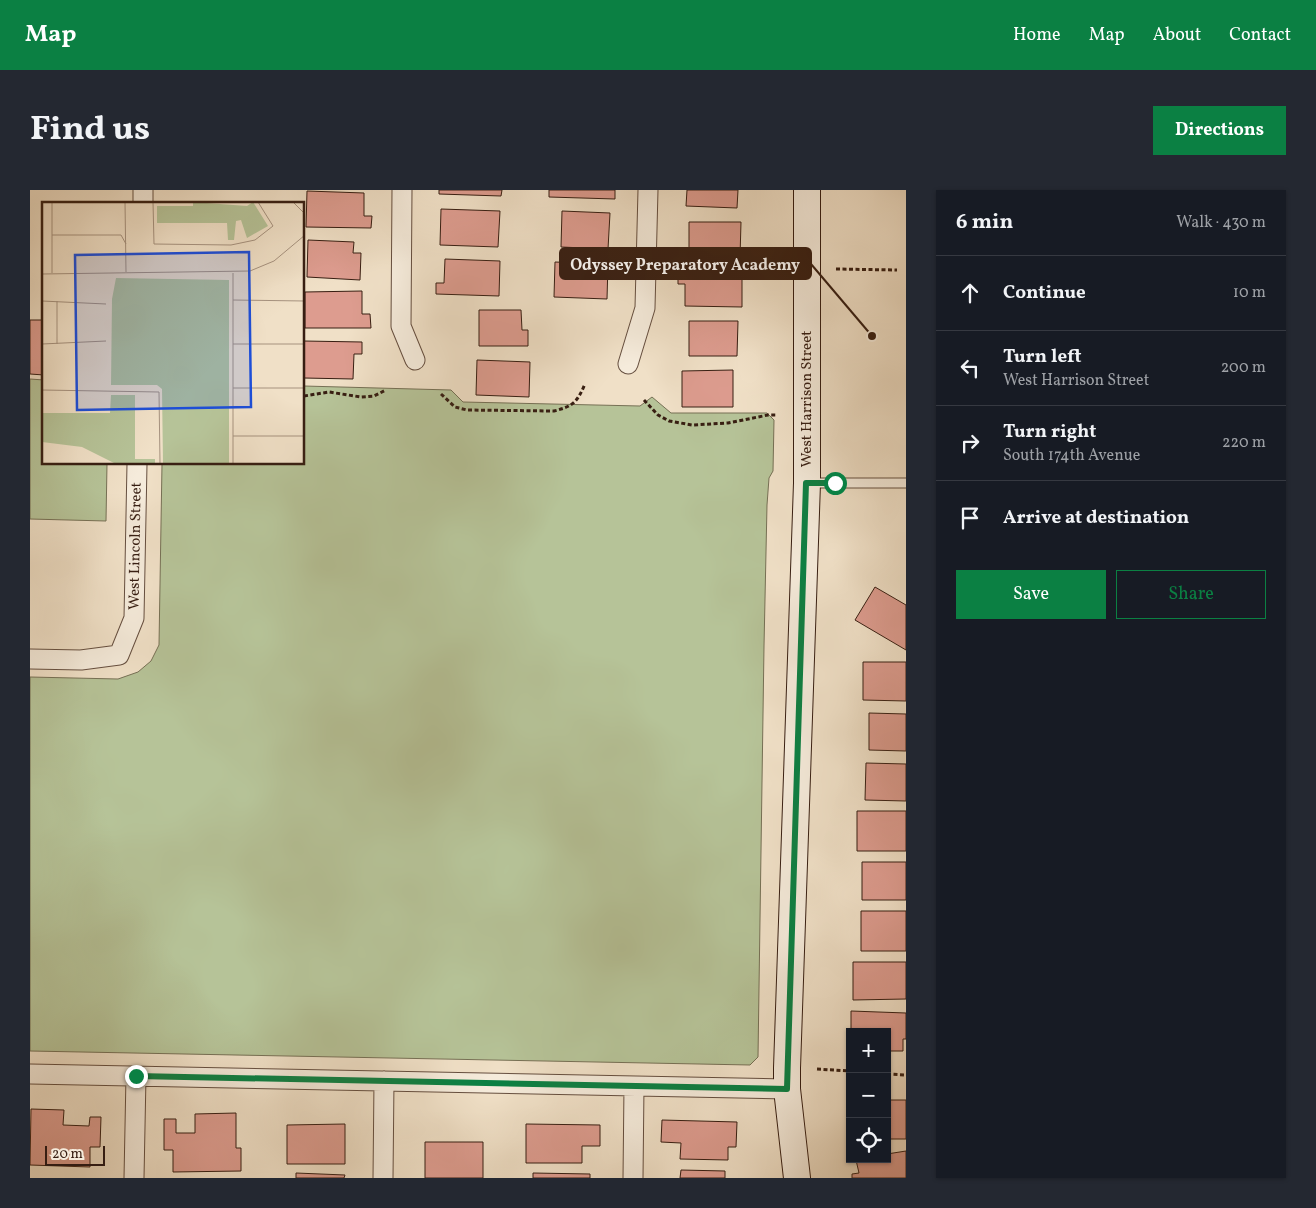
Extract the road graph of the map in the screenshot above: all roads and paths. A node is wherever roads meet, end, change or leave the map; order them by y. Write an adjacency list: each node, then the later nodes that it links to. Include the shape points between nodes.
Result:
1 (402, 190): 6 (street, via 401,326)
2 (648, 190): 7 (street, via 645,308)
3 (807, 190): 15 (street, West Harrison Street)
4 (836, 269): 5 (path)
5 (897, 270)
6 (415, 360)
7 (628, 364)
8 (585, 384): 10 (path, via 578,398 567,408 554,411 467,410 455,407)
9 (386, 390): 11 (path, via 374,396 361,397 329,392)
10 (441, 394)
11 (305, 396)
12 (644, 400): 13 (path, via 669,421 692,425)
13 (777, 415)
14 (137, 465): 17 (street, West Lincoln Street, via 134,618 119,655 81,660)
15 (806, 483): 16 (lane); 26 (street, West Harrison Street)
16 (906, 483)
17 (30, 659)
18 (817, 1069): 19 (path)
19 (846, 1071)
20 (30, 1074): 23 (street)
21 (891, 1074): 22 (path)
22 (906, 1075)
23 (136, 1076): 24 (street); 27 (street)
24 (384, 1081): 25 (street); 28 (street)
25 (634, 1086): 26 (street); 29 (street)
26 (787, 1089): 30 (street, West Harrison Street)
27 (134, 1178)
28 (383, 1178)
29 (633, 1178)
30 (797, 1178)

